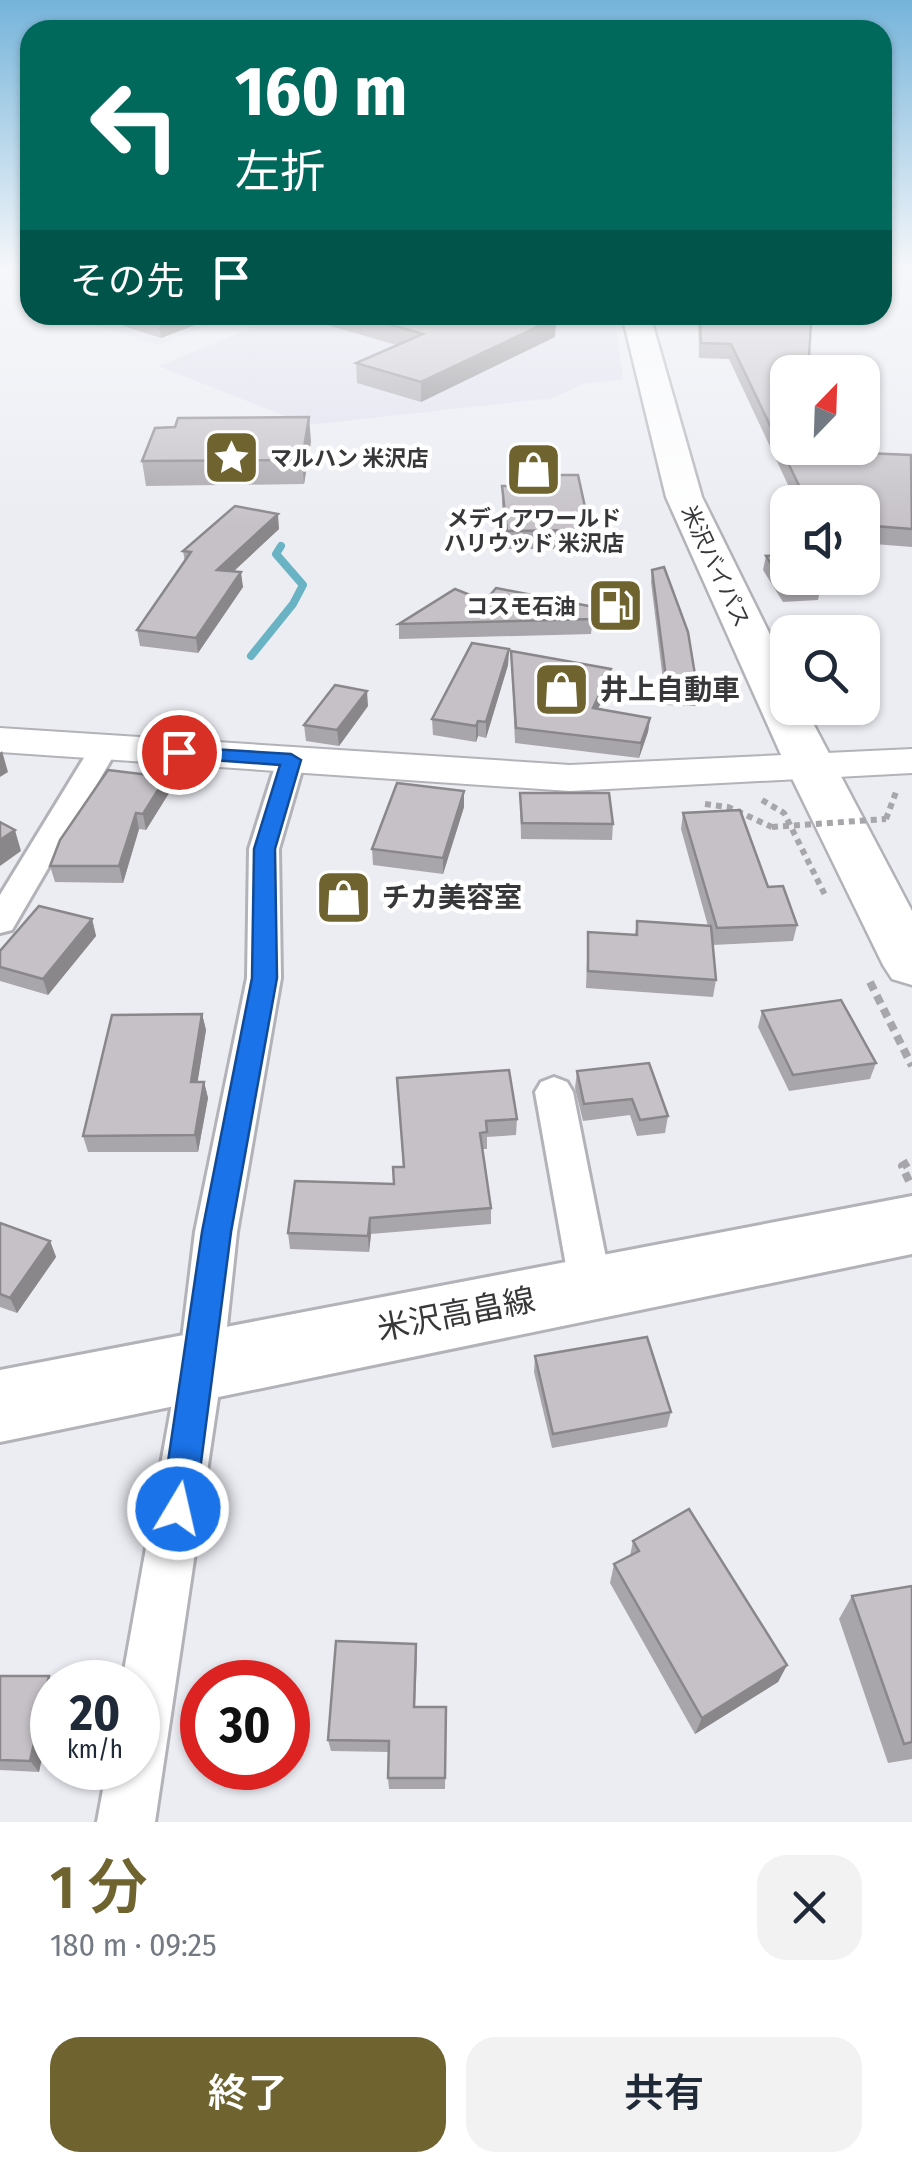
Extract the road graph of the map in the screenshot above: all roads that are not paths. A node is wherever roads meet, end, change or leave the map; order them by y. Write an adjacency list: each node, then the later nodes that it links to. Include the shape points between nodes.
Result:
1 (647, 356): 6 (highway, 米沢バイパス, via 684,496)
2 (0, 740): 3 (street)
3 (104, 748): 4 (street); 7 (street)
4 (291, 760): 6 (street, via 570,778); 12 (street, via 264,849 264,978 216,1232)
5 (912, 761): 6 (street)
6 (810, 766): 8 (highway, 米沢バイパス)
7 (0, 922)
8 (886, 965)
9 (554, 1092): 11 (street)
10 (907, 1196): 11 (main road, 米沢高畠線)
11 (591, 1288): 12 (main road, 米沢高畠線)
12 (201, 1364): 13 (main road, 米沢高畠線); 14 (street)
13 (0, 1406)
14 (153, 1660)
15 (131, 1790): 16 (street)
16 (126, 1822)

